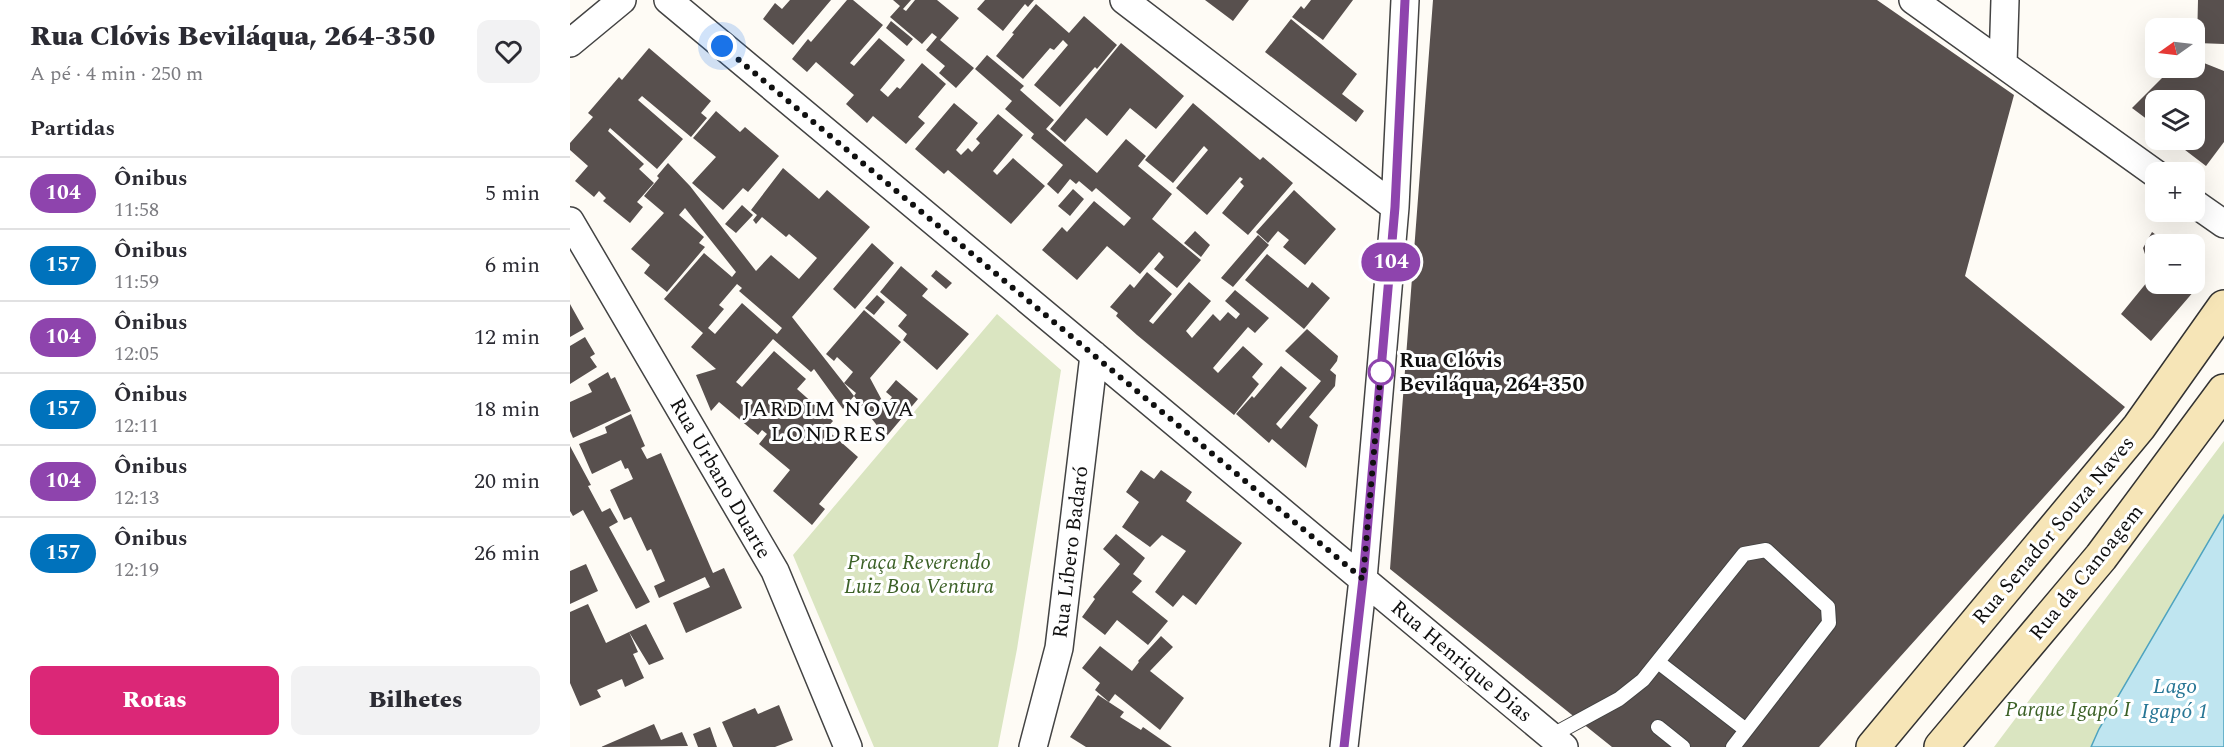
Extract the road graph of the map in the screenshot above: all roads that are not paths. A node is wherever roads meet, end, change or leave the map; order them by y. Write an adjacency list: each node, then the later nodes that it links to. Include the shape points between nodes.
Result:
1 (622, 0): 7 (street)
2 (668, 0): 15 (street, Rua Henrique Dias)
3 (1124, 0): 10 (street)
4 (1405, 0): 10 (street)
5 (1913, 0): 8 (street)
6 (2005, 0): 8 (street)
7 (570, 43)
8 (2003, 64): 9 (street)
9 (2145, 166)
10 (1395, 207): 17 (street)
11 (2205, 210): 13 (street)
12 (570, 221): 22 (street, Rua Urbano Duarte, via 776,571)
13 (2224, 224)
14 (2224, 308): 27 (main road, Rua Senador Souza Naves, via 2139,427)
15 (1094, 355): 17 (street, Rua Henrique Dias); 23 (street, Rua Líbero Badaró, via 1059,648)
16 (2224, 392): 28 (main road, Rua da Canoagem, via 2101,557)
17 (1363, 579): 21 (street, Rua Henrique Dias); 24 (street)
18 (1659, 662): 20 (lane); 20 (lane, via 1744,554 1766,550 1828,607 1829,622); 21 (lane, via 1644,680)
19 (1658, 727): 25 (lane)
20 (1746, 730): 26 (lane)
21 (1558, 742)
22 (848, 747)
23 (1034, 747)
24 (1344, 747)
25 (1683, 747)
26 (1733, 747)
27 (1873, 747)
28 (1941, 747)

